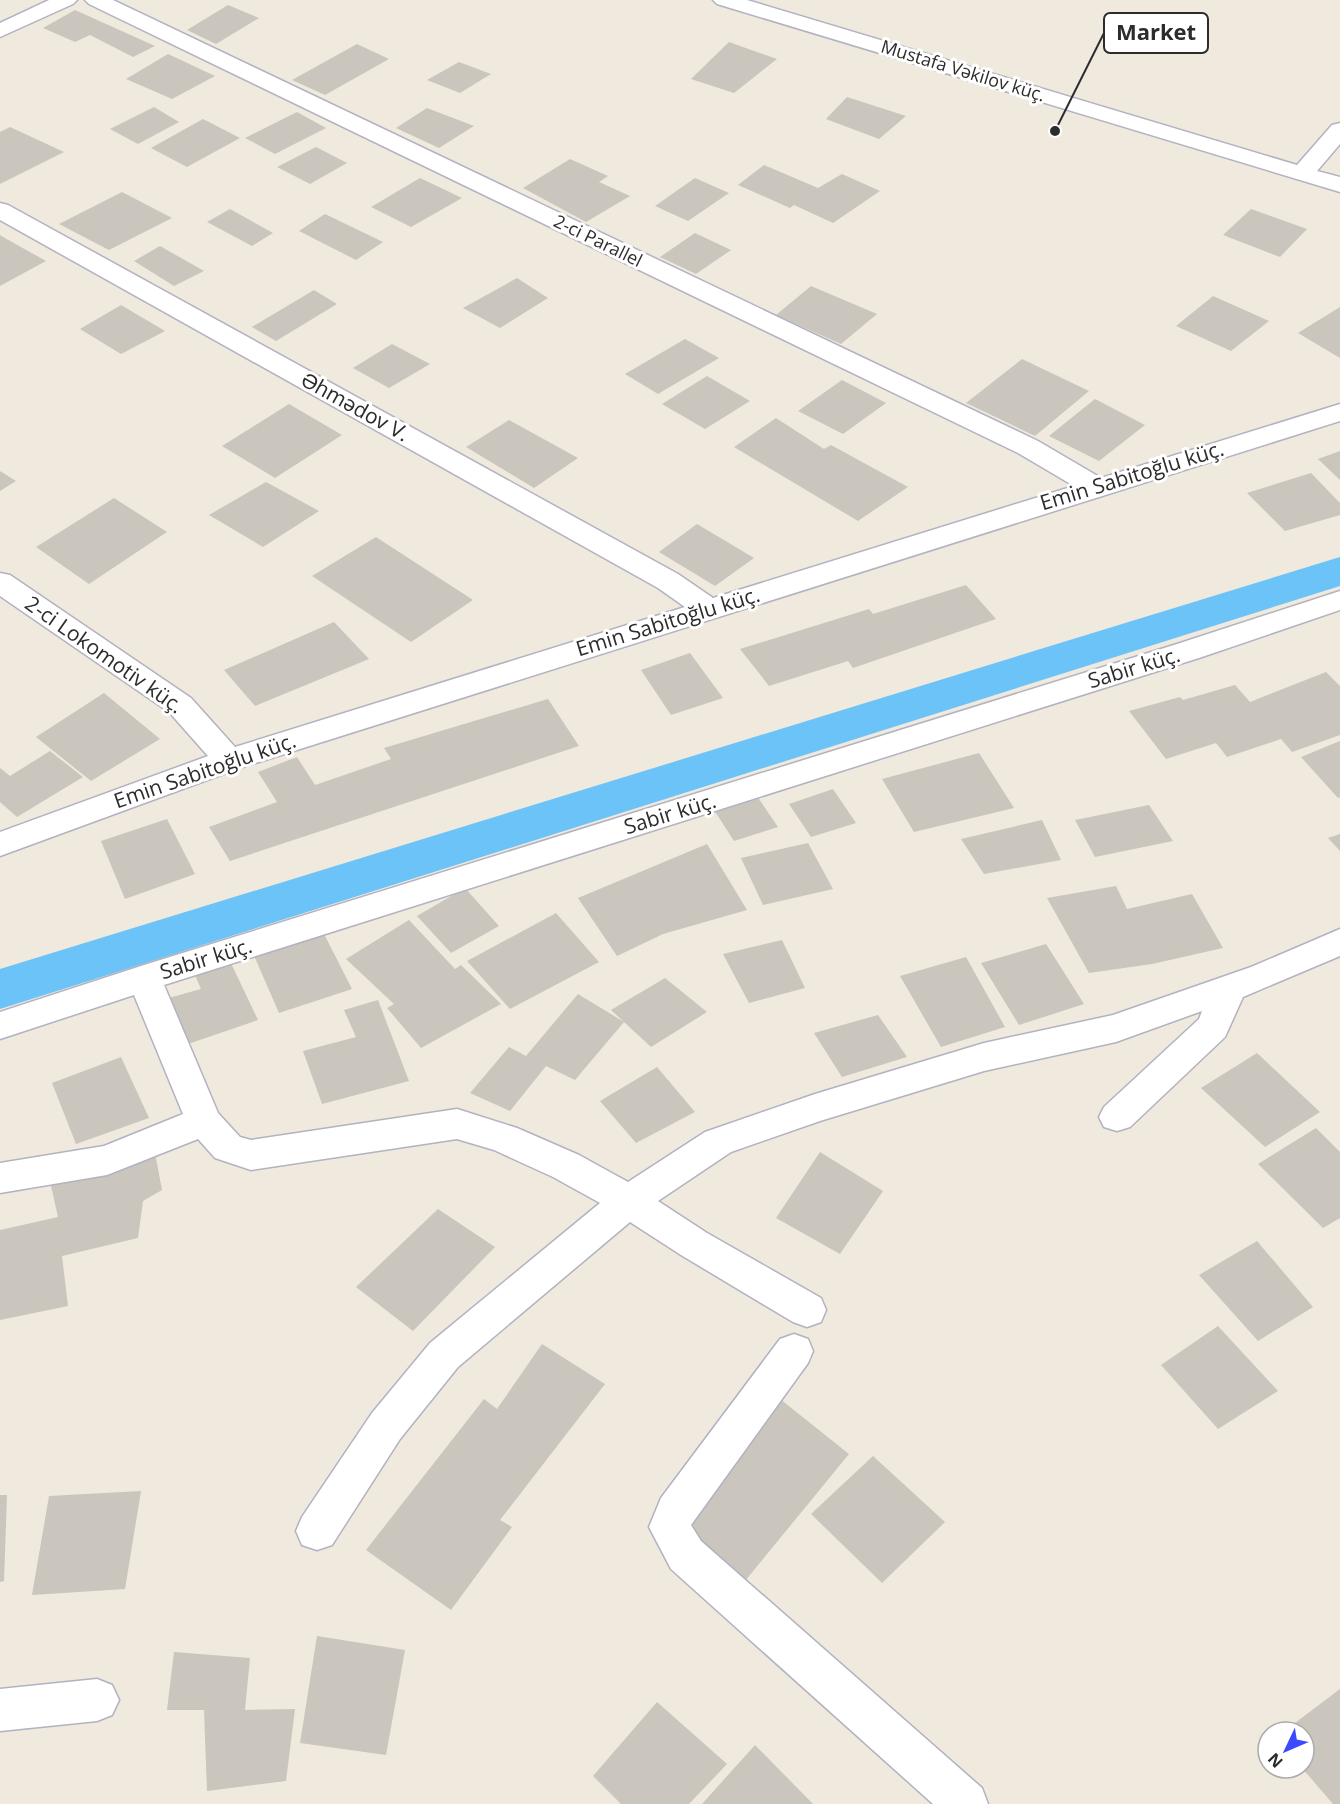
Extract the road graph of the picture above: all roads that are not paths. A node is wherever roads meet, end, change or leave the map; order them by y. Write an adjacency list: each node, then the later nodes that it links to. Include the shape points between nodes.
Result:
1 (25, 0): 5 (street)
2 (66, 0): 5 (street)
3 (96, 0): 12 (street, 2-ci Parallel, via 1028,447)
4 (724, 0): 8 (street, Mustafa Vəkilov küç.)
5 (46, 10): 6 (street)
6 (0, 31)
7 (1340, 130): 8 (street)
8 (1302, 173): 9 (street, Mustafa Vəkilov küç.)
9 (1340, 184)
10 (0, 210): 15 (street, Əhmədov V., via 668,581)
11 (1340, 412): 12 (street, Emin Sabitoğlu küç.)
12 (1096, 487): 15 (street, Emin Sabitoğlu küç.)
13 (0, 582): 16 (street, 2-ci Lokomotiv küç., via 180,705)
14 (1340, 600): 19 (street, Sabir küç.)
15 (708, 609): 16 (street, Emin Sabitoğlu küç.)
16 (229, 760): 17 (street, Emin Sabitoğlu küç.)
17 (0, 844)
18 (1340, 942): 20 (street)
19 (144, 978): 21 (street, Sabir küç.); 23 (street)
20 (1229, 988): 22 (street, via 1213,1027); 25 (street, via 1116,1028 984,1057 718,1142)
21 (0, 1026)
22 (1117, 1117)
23 (204, 1121): 24 (street, via 107,1160); 25 (street, via 228,1148 251,1155 457,1124 504,1138)
24 (0, 1178)
25 (629, 1201): 26 (street); 28 (street, via 444,1355 386,1426)
26 (807, 1310)
27 (794, 1351): 31 (street, via 675,1511 670,1527 686,1555)
28 (317, 1531)
29 (97, 1700): 30 (street)
30 (0, 1710)
31 (966, 1804)

